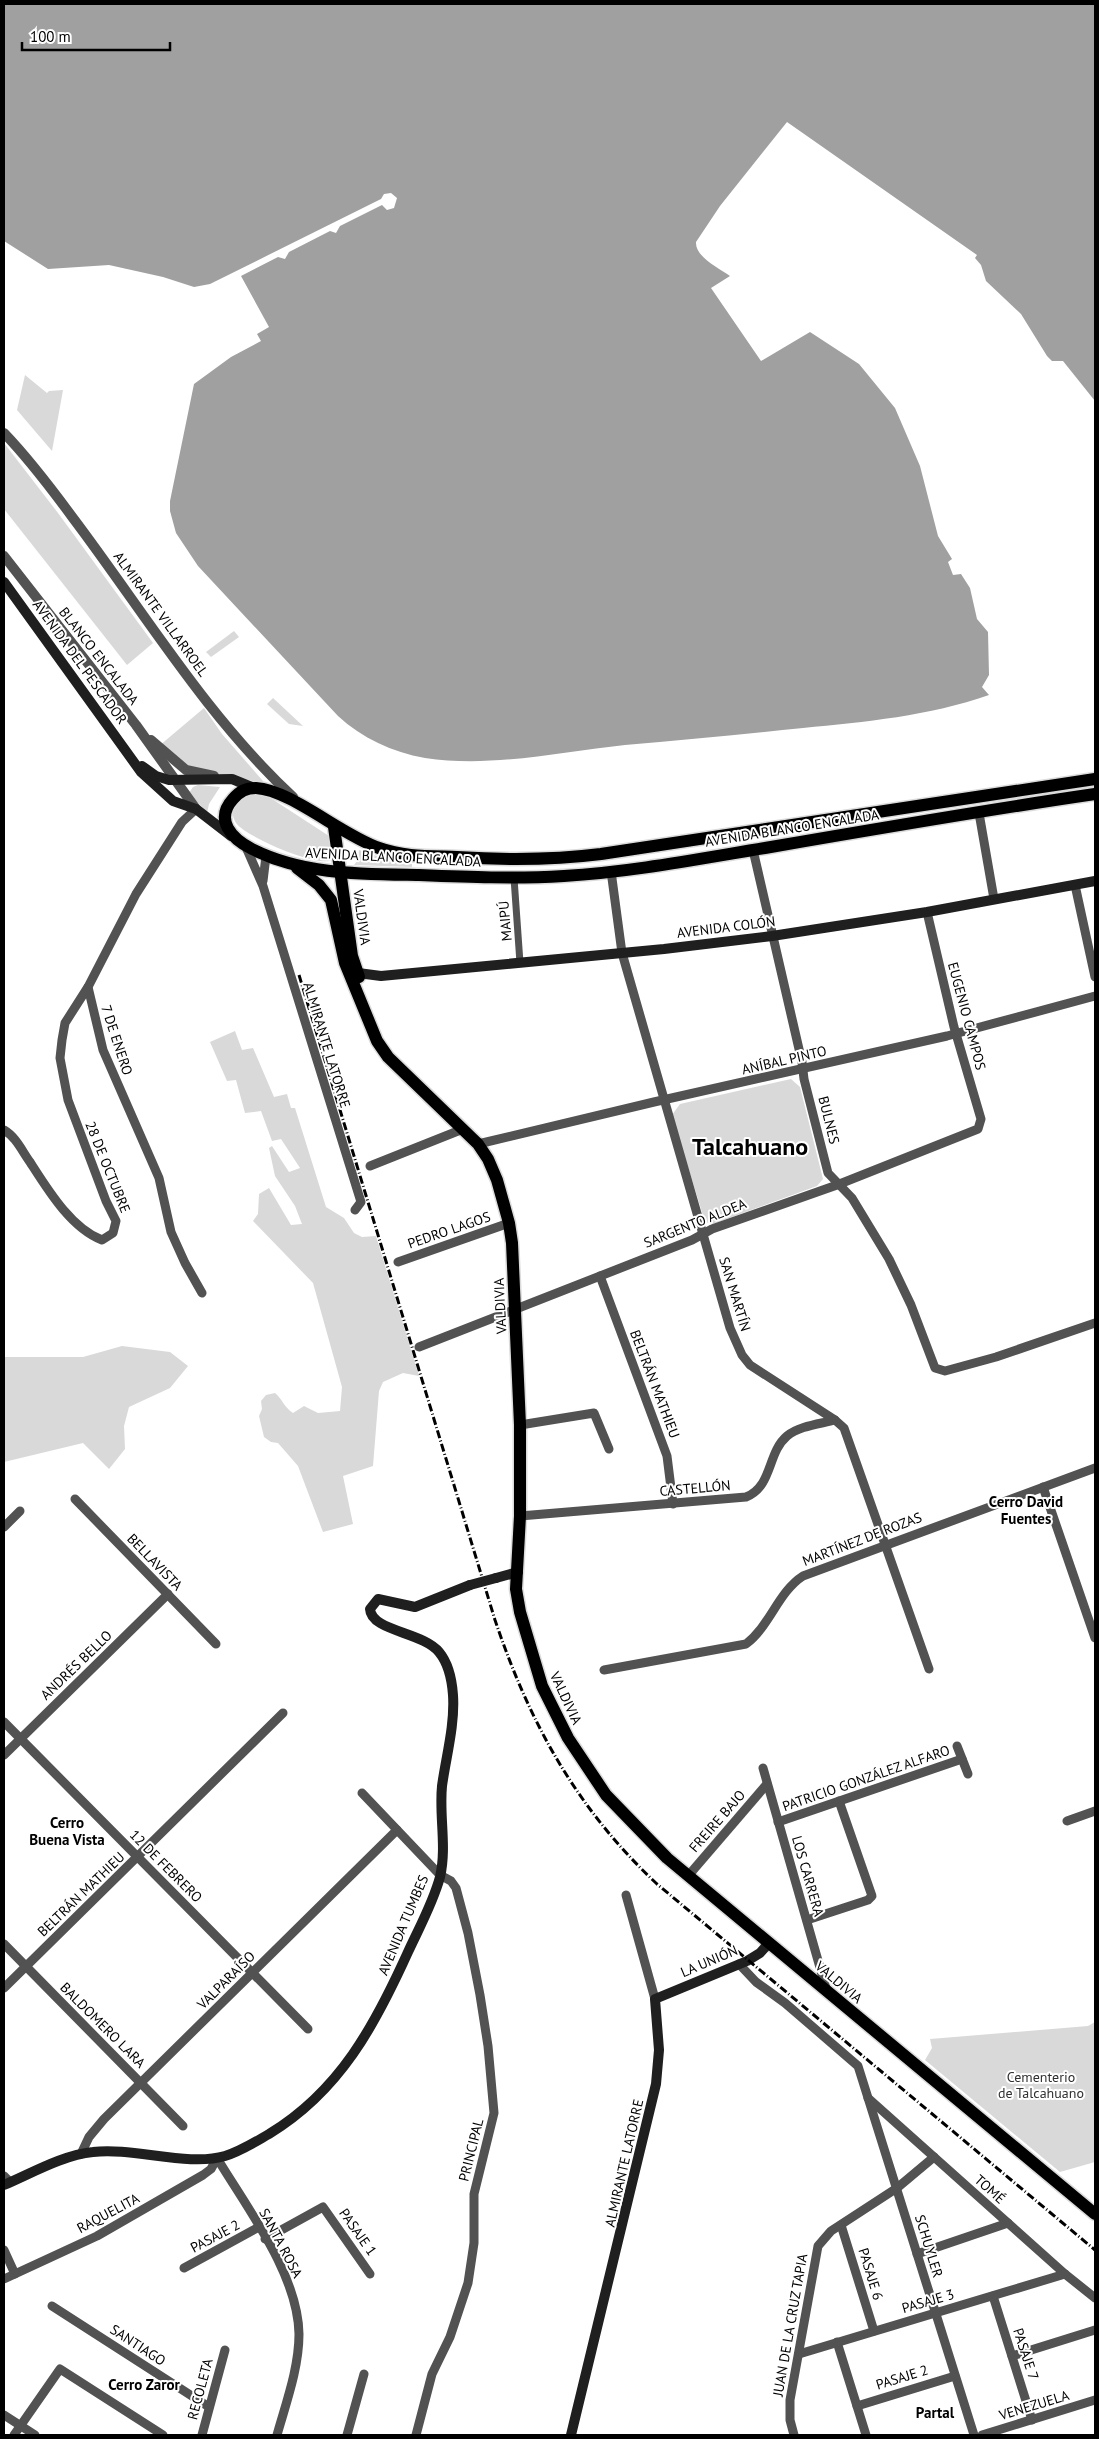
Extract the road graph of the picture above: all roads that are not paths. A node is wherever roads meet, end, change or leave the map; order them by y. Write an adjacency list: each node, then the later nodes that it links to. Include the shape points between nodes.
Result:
1 (4, 432): 12 (street, ALMIRANTE VILLARROEL, via 78,524 220,718 271,778)
2 (4, 556): 4 (street, BLANCO ENCALADA)
3 (4, 582): 5 (main road, AVENIDA DEL PESCADOR)
4 (136, 725): 6 (street, via 186,770); 8 (street)
5 (134, 759): 8 (main road, via 156,776); 13 (main road, via 141,772 162,794 182,806)
6 (232, 779): 8 (main road, AVENIDA BLANCO ENCALADA); 9 (main road, AVENIDA BLANCO ENCALADA)
7 (1094, 780): 10 (main road, AVENIDA BLANCO ENCALADA)
8 (176, 781): 13 (street, AVENIDA BLANCO ENCALADA)
9 (255, 788): 12 (main road, AVENIDA BLANCO ENCALADA); 17 (main road, via 239,793 226,812 228,829)
10 (995, 794): 14 (main road); 16 (main road, AVENIDA BLANCO ENCALADA)
11 (1095, 794): 14 (main road, AVENIDA BLANCO ENCALADA)
12 (302, 806): 15 (main road, AVENIDA BLANCO ENCALADA)
13 (196, 809): 17 (main road, AVENIDA BLANCO ENCALADA); 35 (street, via 182,822 136,894)
14 (979, 813): 18 (main road, AVENIDA BLANCO ENCALADA); 28 (street)
15 (334, 827): 19 (main road, AVENIDA BLANCO ENCALADA, via 379,848 416,856 556,858); 22 (main road, VALDIVIA)
16 (739, 833): 18 (main road); 19 (main road, AVENIDA BLANCO ENCALADA)
17 (240, 843): 20 (main road, AVENIDA BLANCO ENCALADA); 27 (street, ALMIRANTE LATORRE)
18 (753, 850): 23 (main road, AVENIDA BLANCO ENCALADA); 30 (street, BULNES)
19 (622, 851): 23 (main road)
20 (266, 856): 21 (main road, AVENIDA BLANCO ENCALADA); 27 (street, ALMIRANTE LATORRE)
21 (291, 864): 22 (main road, AVENIDA BLANCO ENCALADA); 33 (main road, VALDIVIA, via 319,885 331,900)
22 (341, 872): 24 (main road, AVENIDA BLANCO ENCALADA); 33 (main road, VALDIVIA)
23 (611, 872): 24 (main road, AVENIDA BLANCO ENCALADA); 31 (street, SAN MARTÍN)
24 (514, 878): 32 (street, MAIPÚ)
25 (1095, 881): 26 (main road, AVENIDA COLÓN)
26 (1075, 885): 28 (main road, AVENIDA COLÓN); 34 (street)
27 (263, 886): 46 (street, ALMIRANTE LATORRE, via 361,1202)
28 (994, 899): 29 (main road, AVENIDA COLÓN)
29 (927, 912): 30 (main road, AVENIDA COLÓN); 37 (street, EUGENIO CAMPOS)
30 (772, 936): 31 (main road, AVENIDA COLÓN); 38 (street, BULNES)
31 (622, 953): 32 (main road, AVENIDA COLÓN); 39 (street, SAN MARTÍN)
32 (520, 962): 33 (main road, AVENIDA COLÓN, via 375,977)
33 (353, 971): 41 (main road, VALDIVIA, via 377,1041 388,1057)
34 (1095, 977)
35 (88, 987): 42 (street, 28 DE OCTUBRE, via 65,1023 60,1058 68,1100 116,1221 113,1233 102,1240 91,1236 48,1190 14,1139); 51 (street, 7 DE ENERO, via 103,1050 159,1178 171,1232)
36 (1095, 996): 37 (street, ANÍBAL PINTO)
37 (956, 1034): 38 (street, ANÍBAL PINTO); 40 (street, EUGENIO CAMPOS, via 981,1119)
38 (803, 1070): 39 (street, ANÍBAL PINTO); 45 (street, BULNES, via 828,1174)
39 (664, 1100): 43 (street, ANÍBAL PINTO); 48 (street, SAN MARTÍN)
40 (980, 1126): 45 (street, SARGENTO ALDEA)
41 (463, 1129): 43 (main road, VALDIVIA); 44 (street)
42 (4, 1130)
43 (478, 1144): 47 (main road, VALDIVIA, via 493,1169)
44 (370, 1166)
45 (837, 1184): 48 (street, SARGENTO ALDEA); 53 (street, BULNES, via 852,1198 889,1259 905,1289 938,1370 945,1371 996,1357)
46 (355, 1210)
47 (509, 1223): 49 (street, PEDRO LAGOS); 52 (main road, VALDIVIA)
48 (702, 1234): 50 (street, SARGENTO ALDEA); 55 (street, SAN MARTÍN, via 727,1320 746,1360)
49 (398, 1262)
50 (600, 1276): 52 (street, SARGENTO ALDEA); 61 (street, BELTRÁN MATHIEU, via 667,1456)
51 (202, 1293)
52 (515, 1310): 54 (street, SARGENTO ALDEA); 56 (main road, VALDIVIA)
53 (1095, 1323)
54 (419, 1347)
55 (836, 1420): 61 (street, CASTELLÓN, via 795,1431 786,1437 777,1448 763,1483 751,1495); 65 (street, SAN MARTÍN, via 845,1431)
56 (520, 1425): 57 (street, via 594,1413); 63 (main road, VALDIVIA)
57 (609, 1449)
58 (1095, 1468): 59 (street, MARTÍNEZ DE ROZAS)
59 (1043, 1487): 65 (street, MARTÍNEZ DE ROZAS); 68 (street)
60 (75, 1499): 67 (street, BELLAVISTA)
61 (673, 1504): 63 (street, CASTELLÓN)
62 (20, 1511): 64 (street)
63 (520, 1516): 66 (main road, VALDIVIA)
64 (4, 1527)
65 (885, 1544): 70 (street, SAN MARTÍN); 71 (street, MARTÍNEZ DE ROZAS, via 796,1580 746,1644)
66 (518, 1572): 88 (main road, AVENIDA TUMBES, bridge, via 470,1585 421,1606 383,1599 374,1602 370,1609 380,1625 430,1643 443,1658 449,1674 453,1705 441,1803 443,1853); 89 (main road, VALDIVIA, via 518,1602 538,1674 568,1738 618,1808)
67 (168, 1594): 69 (street, BELLAVISTA); 74 (street, ANDRÉS BELLO)
68 (1095, 1637)
69 (216, 1644)
70 (929, 1669)
71 (604, 1670)
72 (283, 1713): 87 (street, BELTRÁN MATHIEU)
73 (4, 1722): 74 (street, 12 DE FEBRERO)
74 (21, 1739): 76 (street, ANDRÉS BELLO); 87 (street, 12 DE FEBRERO)
75 (957, 1746): 77 (street)
76 (4, 1755)
77 (962, 1759): 79 (street); 82 (street, PATRICIO GONZÁLEZ ALFARO)
78 (762, 1768): 80 (street, LOS CARRERA)
79 (968, 1774)
80 (767, 1784): 85 (street, LOS CARRERA); 89 (street, FREIRE BAJO)
81 (362, 1793): 86 (street)
82 (839, 1801): 85 (street, PATRICIO GONZÁLEZ ALFARO); 91 (street, via 872,1896)
83 (1095, 1811): 84 (street)
84 (1067, 1821)
85 (778, 1822): 91 (street, LOS CARRERA)
86 (397, 1830): 88 (street); 96 (street, VALPARAÍSO)
87 (138, 1858): 95 (street, BELTRÁN MATHIEU); 96 (street, 12 DE FEBRERO)
88 (440, 1875): 106 (main road, AVENIDA TUMBES, via 394,1984 366,2035 335,2079 305,2109 277,2129 242,2149); 145 (street, PRINCIPAL, via 456,1888 468,1933 488,2046 494,2113 474,2194 474,2243 468,2283 450,2337 432,2374)
89 (688, 1876): 93 (main road, VALDIVIA)
90 (626, 1895): 99 (street, ALMIRANTE LATORRE)
91 (807, 1920): 98 (street, LOS CARRERA)
92 (4, 1944): 95 (street, BALDOMERO LARA)
93 (769, 1944): 94 (main road, LA UNIÓN); 98 (main road, VALDIVIA)
94 (739, 1964): 99 (main road, LA UNIÓN); 102 (street, SCHUYLER, via 756,1982 858,2066)
95 (26, 1967): 97 (street, BELTRÁN MATHIEU); 101 (street, BALDOMERO LARA)
96 (252, 1973): 100 (street, 12 DE FEBRERO); 101 (street, VALPARAÍSO)
97 (4, 1988)
98 (827, 1992): 109 (main road, VALDIVIA)
99 (655, 1999): 146 (main road, ALMIRANTE LATORRE, via 659,2050 655,2092)
100 (308, 2029)
101 (141, 2083): 103 (street, BALDOMERO LARA); 104 (street, VALPARAÍSO, via 96,2128)
102 (868, 2098): 105 (street, TOMÉ); 108 (street, SCHUYLER)
103 (183, 2126)
104 (81, 2154): 106 (main road, AVENIDA TUMBES, via 115,2151 163,2157); 107 (main road, AVENIDA TUMBES)
105 (934, 2157): 108 (street, JUAN DE LA CRUZ TAPIA); 110 (street, TOMÉ)
106 (217, 2158): 112 (street, SANTA ROSA); 117 (street, RAQUELITA, via 203,2175 124,2222)
107 (6, 2181)
108 (897, 2188): 111 (street, JUAN DE LA CRUZ TAPIA); 115 (street, SCHUYLER)
109 (1095, 2214)
110 (1008, 2223): 115 (street); 119 (street, TOMÉ)
111 (841, 2225): 126 (street, PASAJE 6); 129 (street, JUAN DE LA CRUZ TAPIA, via 826,2235 816,2251)
112 (259, 2228): 113 (street, SANTA ROSA); 116 (street, PASAJE 2)
113 (266, 2239): 118 (street, PASAJE 1, via 323,2206); 143 (street, SANTA ROSA, via 289,2288 298,2334 295,2367)
114 (4, 2250): 117 (street)
115 (917, 2254): 124 (street, SCHUYLER)
116 (184, 2268)
117 (15, 2274): 120 (street, RAQUELITA)
118 (370, 2274)
119 (1065, 2274): 121 (street, PASAJE 3); 122 (street, TOMÉ)
120 (4, 2279)
121 (993, 2296): 124 (street, PASAJE 3); 130 (street, PASAJE 7)
122 (1095, 2298)
123 (52, 2306): 135 (street, SANTIAGO)
124 (936, 2313): 126 (street, PASAJE 3); 132 (street, SCHUYLER)
125 (1095, 2330): 130 (street)
126 (874, 2332): 127 (street, PASAJE 3)
127 (837, 2342): 129 (street, PASAJE 3); 134 (street)
128 (224, 2350): 135 (street, RECOLETA)
129 (799, 2354): 147 (street, JUAN DE LA CRUZ TAPIA, via 790,2407)
130 (1012, 2356): 137 (street, PASAJE 7)
131 (364, 2374): 144 (street)
132 (955, 2376): 134 (street, PASAJE 2); 149 (street, SCHUYLER)
133 (1095, 2400): 137 (street, VENEZUELA)
134 (856, 2406): 148 (street)
135 (209, 2407): 142 (street, RECOLETA)
136 (4, 2414): 138 (street)
137 (1032, 2420): 150 (street, VENEZUELA)
138 (20, 2426): 139 (street); 140 (street); 141 (street, via 60,2369)
139 (14, 2435)
140 (34, 2435)
141 (163, 2435)
142 (202, 2435)
143 (277, 2435)
144 (347, 2435)
145 (416, 2435)
146 (571, 2435)
147 (794, 2435)
148 (866, 2435)
149 (974, 2435)
150 (982, 2435)

